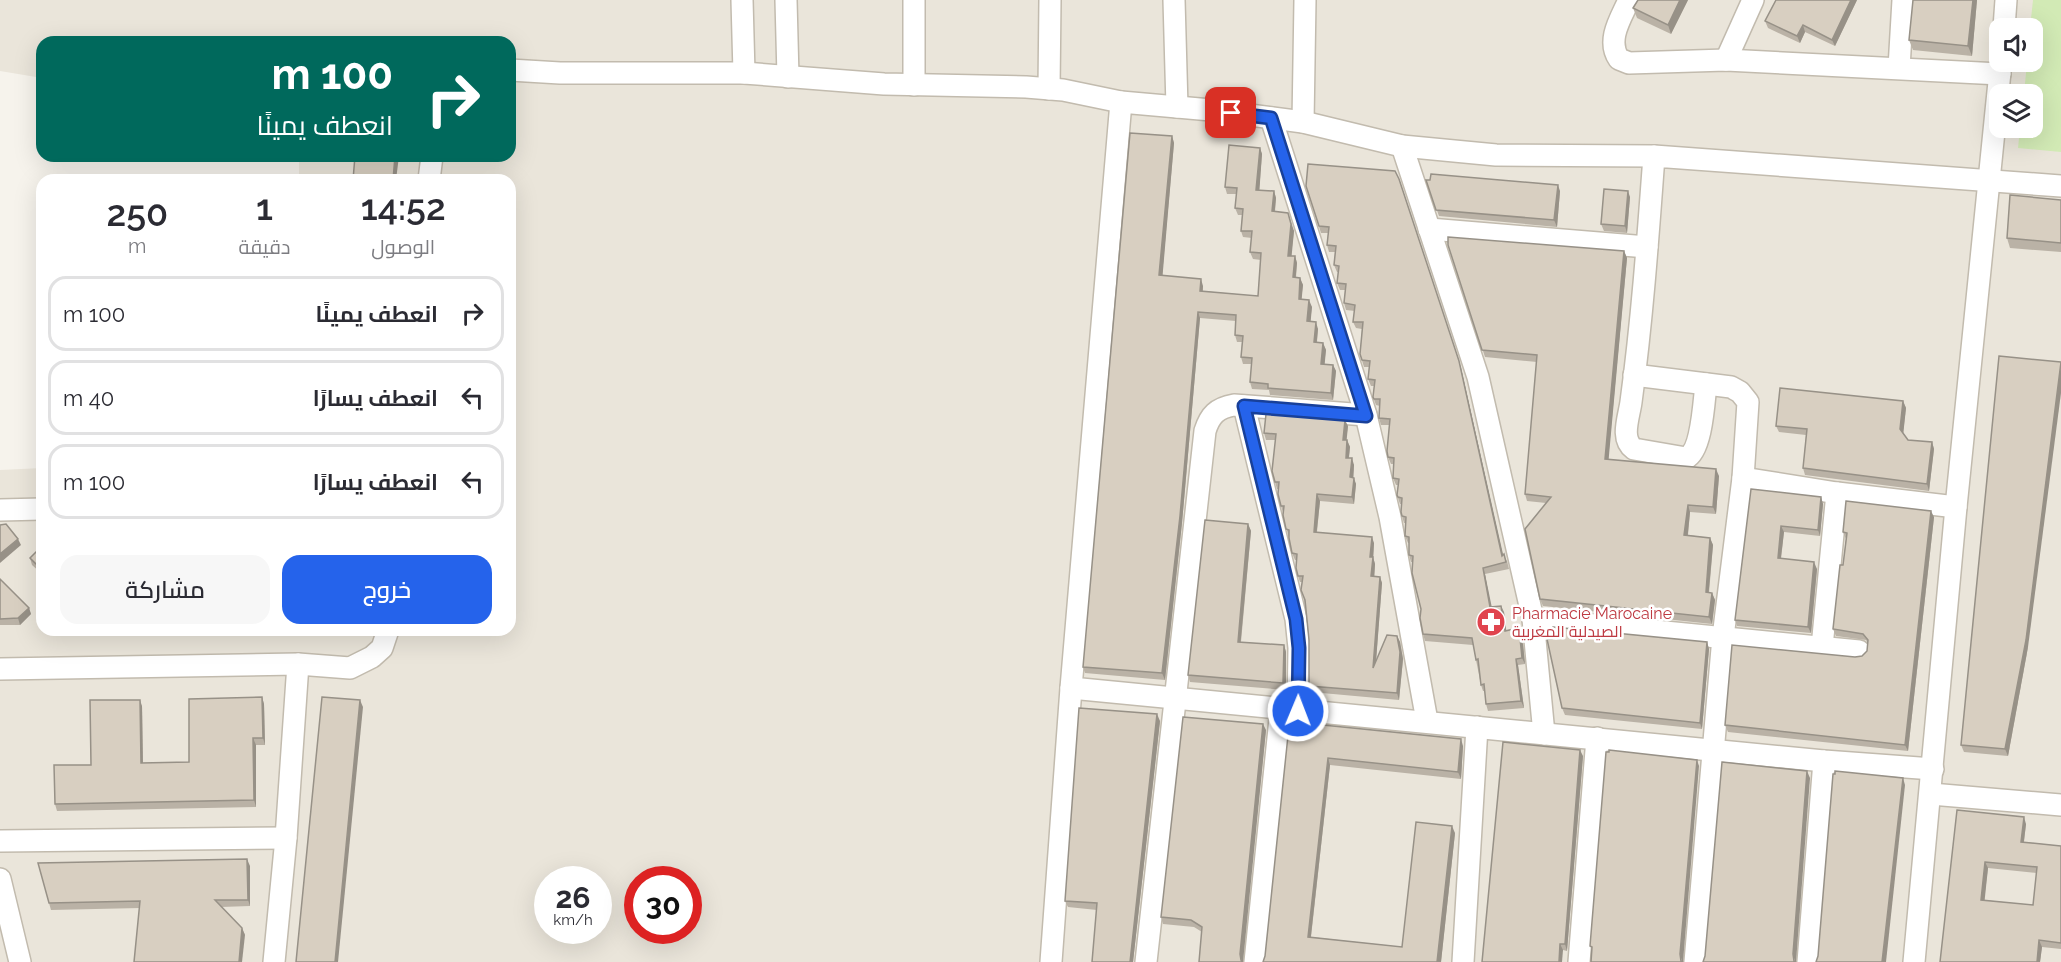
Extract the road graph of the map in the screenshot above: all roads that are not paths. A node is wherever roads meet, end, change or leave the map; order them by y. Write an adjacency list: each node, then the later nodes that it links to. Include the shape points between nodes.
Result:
1 (742, 0): 17 (street)
2 (786, 0): 18 (street)
3 (914, 0): 19 (street)
4 (1050, 0): 20 (street)
5 (1174, 0): 22 (street)
6 (1305, 0): 24 (street)
7 (1629, 0): 12 (street, via 1615,32 1614,49 1619,59 1629,63)
8 (1753, 0): 12 (street)
9 (1903, 0): 13 (street)
10 (2006, 0): 11 (street)
11 (2005, 18)
12 (1726, 60): 13 (street)
13 (1899, 68): 14 (street)
14 (1989, 68)
15 (516, 70): 17 (street, via 560,74)
16 (2000, 72): 27 (street)
17 (744, 73): 18 (street)
18 (788, 77): 19 (street)
19 (914, 85): 20 (street)
20 (1049, 89): 21 (street)
21 (1121, 102): 22 (street); 47 (street)
22 (1177, 107): 23 (street)
23 (1271, 118): 24 (street); 34 (street)
24 (1303, 122): 25 (street)
25 (1402, 146): 26 (street, via 1496,155); 29 (street)
26 (1654, 156): 27 (street); 30 (street)
27 (1988, 182): 28 (street); 37 (street)
28 (2061, 186)
29 (1429, 229): 30 (street); 40 (street, via 1478,377)
30 (1647, 247): 31 (street)
31 (1634, 375): 32 (street); 32 (street, via 1626,434 1629,444 1634,449 1686,458 1697,443)
32 (1706, 384): 35 (street, via 1736,389 1748,402)
33 (1244, 406): 34 (street); 48 (street, via 1217,411 1205,431); 49 (street, via 1296,619 1299,648)
34 (1366, 416): 50 (street, via 1390,517)
35 (1743, 478): 36 (street); 42 (street)
36 (1838, 492): 37 (street); 43 (street)
37 (1956, 507): 56 (street)
38 (36, 509): 39 (street)
39 (0, 510)
40 (1533, 619): 42 (street); 52 (street)
41 (386, 636): 45 (street, via 382,648 372,657 350,668)
42 (1723, 637): 43 (street); 54 (street)
43 (1822, 646): 44 (street)
44 (1859, 651)
45 (298, 664): 46 (street); 59 (street)
46 (0, 669)
47 (1071, 688): 48 (street); 64 (street)
48 (1175, 698): 49 (street); 65 (street)
49 (1289, 710): 50 (street); 66 (street)
50 (1427, 721): 51 (street)
51 (1477, 726): 52 (street); 67 (street)
52 (1544, 734): 53 (street)
53 (1597, 738): 54 (street); 68 (street)
54 (1714, 749): 55 (street); 69 (street)
55 (1824, 760): 56 (street); 70 (street)
56 (1933, 769): 57 (street)
57 (1931, 794): 58 (street); 71 (street)
58 (2061, 806)
59 (286, 838): 60 (street); 63 (street)
60 (0, 841)
61 (0, 879): 62 (street)
62 (12, 955)
63 (274, 962)
64 (1051, 962)
65 (1146, 962)
66 (1256, 962)
67 (1463, 962)
68 (1579, 962)
69 (1695, 962)
70 (1808, 962)
71 (1914, 962)

